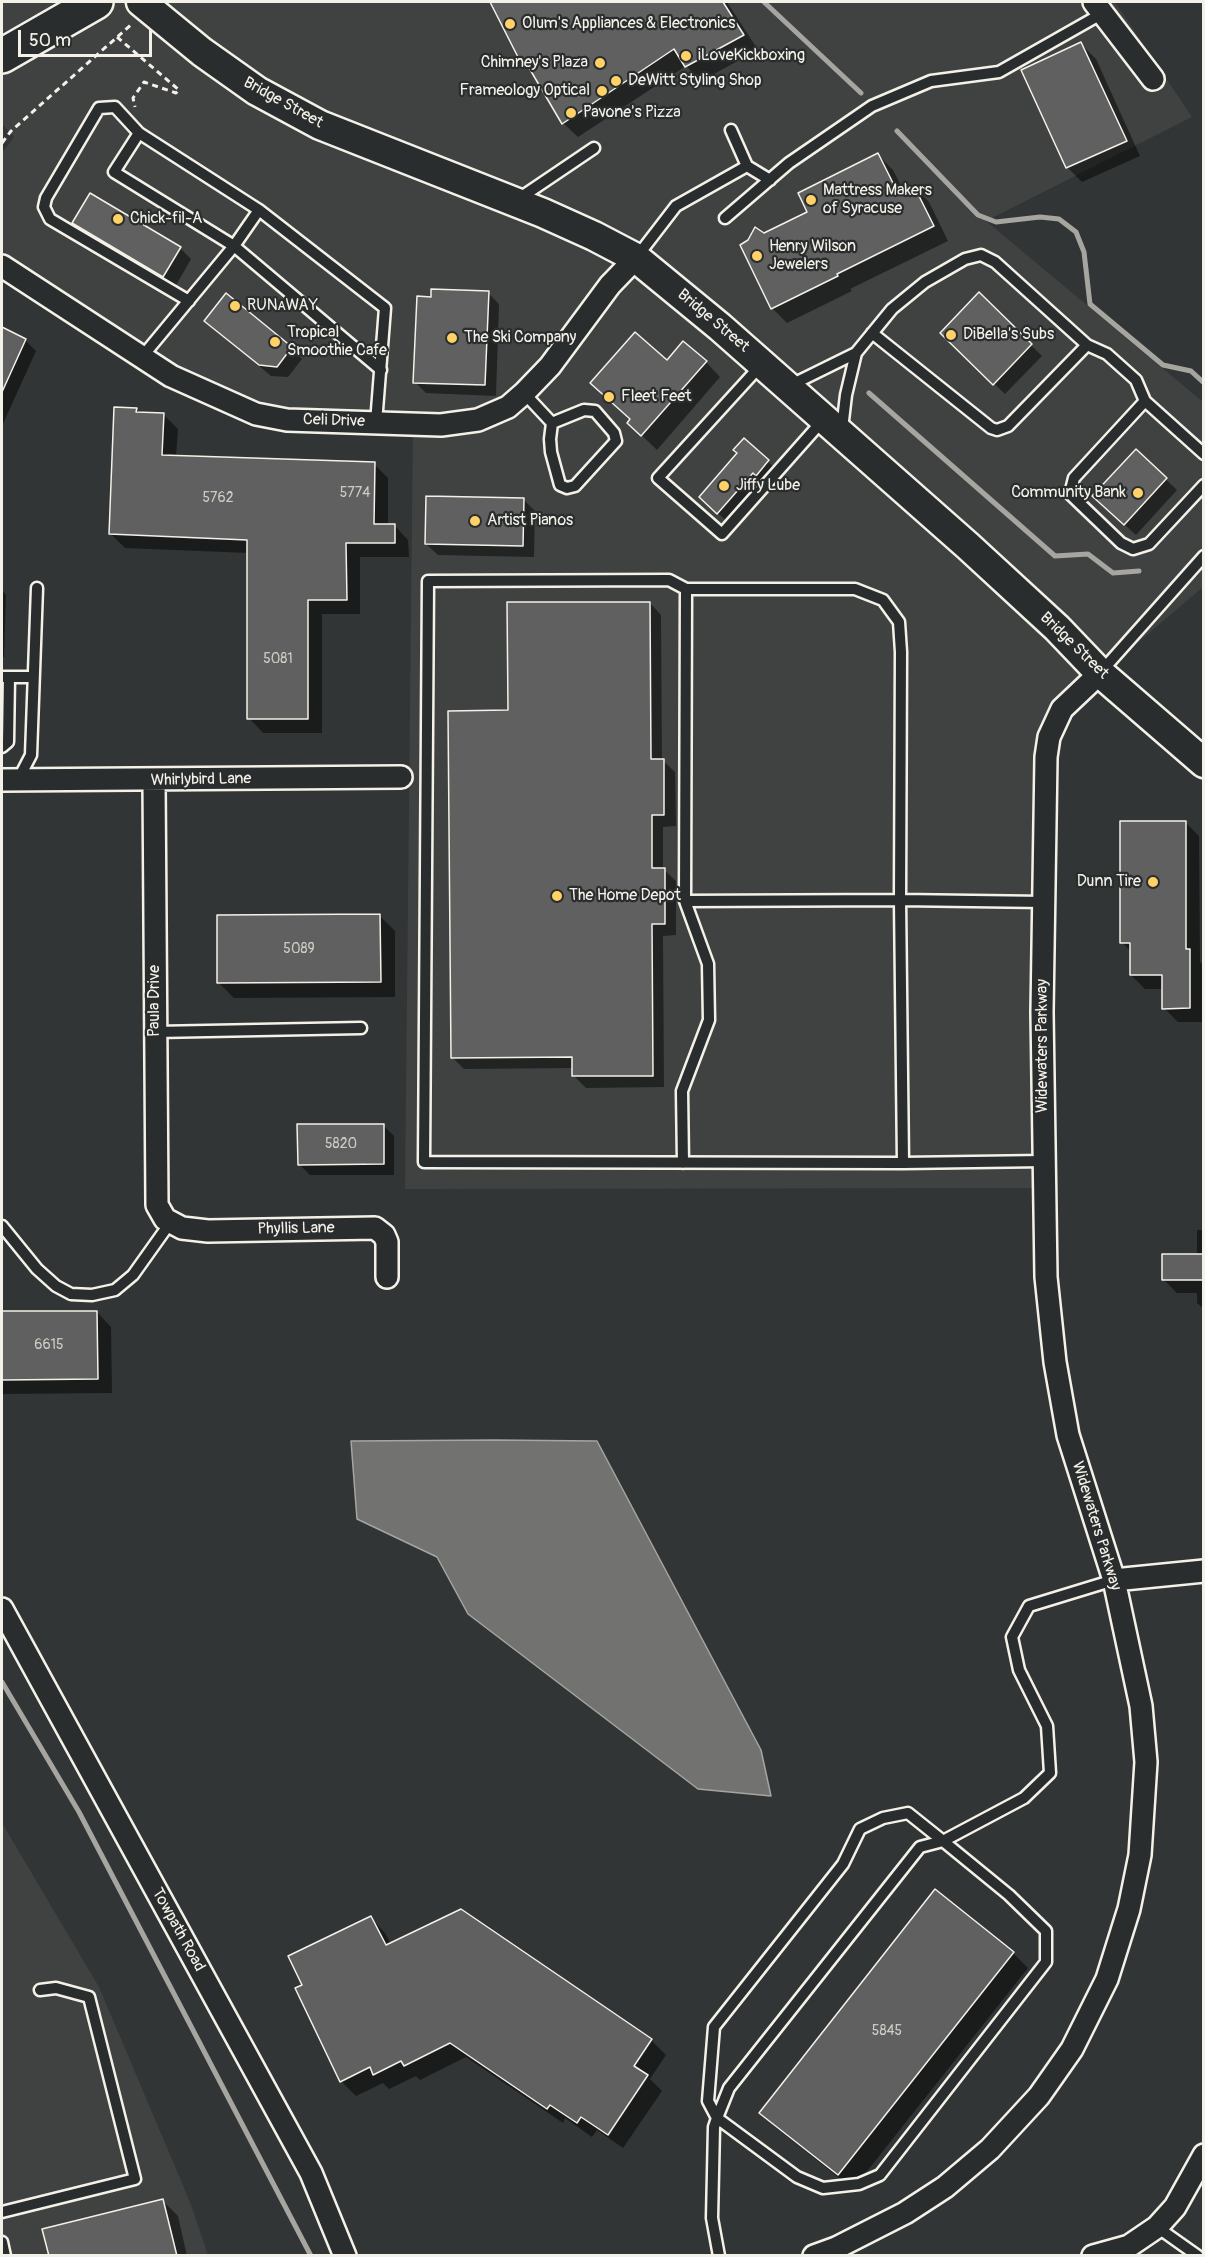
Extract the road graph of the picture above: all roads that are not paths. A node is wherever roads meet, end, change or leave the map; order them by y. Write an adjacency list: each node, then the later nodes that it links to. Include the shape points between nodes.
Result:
1 (96, 2): 4 (main road)
2 (1099, 7): 5 (street); 10 (lane, via 999,72 931,81 872,106)
3 (136, 13): 11 (main road, Bridge Street, via 313,122)
4 (2, 56)
5 (1153, 79)
6 (731, 130): 9 (lane)
7 (139, 134): 12 (lane); 14 (lane, via 114,172); 17 (lane, via 116,107 99,108 44,207 50,219)
8 (594, 148): 11 (lane)
9 (747, 166): 10 (lane); 15 (lane, via 676,206)
10 (770, 180): 13 (lane)
11 (514, 202): 15 (main road, Bridge Street)
12 (259, 210): 14 (lane); 23 (lane, via 385,308)
13 (725, 218)
14 (234, 246): 17 (lane); 23 (lane)
15 (636, 258): 22 (main road, Bridge Street); 25 (street, Celi Drive)
16 (2, 266): 21 (street, Celi Drive)
17 (189, 301): 21 (lane)
18 (872, 333): 19 (lane, via 892,309 925,282 965,259 981,255 995,262); 19 (lane, via 997,430 1008,426); 20 (lane)
19 (1087, 345): 26 (lane, via 1107,354 1136,380)
20 (856, 353): 24 (lane); 29 (lane)
21 (142, 357): 27 (street, Celi Drive, via 182,381 256,414 287,420)
22 (762, 364): 24 (main road, Bridge Street); 29 (lane, via 658,478 722,534)
23 (381, 370): 27 (lane)
24 (788, 387): 29 (main road, Bridge Street)
25 (524, 393): 27 (street, Celi Drive, via 507,408 478,420 441,425); 28 (lane)
26 (1145, 401): 30 (lane); 31 (lane, via 1074,478 1070,494 1121,543 1133,549 1149,544)
27 (376, 423)
28 (552, 423): 28 (lane, via 549,439 560,485 575,486 616,441 614,434 590,410)
29 (833, 427): 35 (main road, Bridge Street, via 1024,598)
30 (1203, 454)
31 (1203, 485)
32 (1203, 556): 35 (lane)
33 (37, 588): 37 (lane)
34 (686, 589): 43 (lane, via 855,589 883,600 899,622); 44 (lane); 49 (lane, via 669,580 428,581 424,1151 424,1162)
35 (1100, 673): 39 (main road, Bridge Street); 45 (street, Widewaters Parkway, via 1062,709 1050,737 1046,757)
36 (5, 677): 37 (lane); 38 (lane, via 8,742)
37 (33, 678): 41 (lane, via 31,756)
38 (2, 747)
39 (1203, 764)
40 (401, 777): 42 (street, Whirlybird Lane)
41 (10, 780): 42 (street, Whirlybird Lane)
42 (154, 780): 47 (street, Paula Drive)
43 (900, 900): 44 (lane); 45 (lane); 50 (lane)
44 (686, 901): 49 (lane, via 708,964 709,1020 682,1091)
45 (1044, 902): 48 (street, Widewaters Parkway)
46 (361, 1028): 47 (lane)
47 (156, 1032): 51 (street, Paula Drive, via 157,1205)
48 (1044, 1161): 50 (lane); 55 (street, Widewaters Parkway, via 1046,1277 1055,1362 1068,1435)
49 (683, 1163): 50 (lane)
50 (903, 1163)
51 (167, 1221): 52 (lane, via 134,1275 115,1290 92,1295 71,1294 56,1286); 53 (street, Phyllis Lane, via 182,1228 208,1231 375,1228 387,1242)
52 (2, 1226)
53 (387, 1277)
54 (1203, 1571): 55 (street)
55 (1114, 1580): 57 (lane, via 1029,1606 1012,1637 1019,1670 1047,1726 1050,1773 1024,1798); 67 (street, Widewaters Parkway, via 1141,1706 1146,1762 1140,1855 1129,1909 1107,1979 1072,2049 1039,2096 990,2149 945,2187 905,2213)
56 (2, 1610): 65 (street, Towpath Road, via 311,2173)
57 (943, 1841): 59 (lane, via 920,1847 729,2088); 59 (lane, via 908,1813 883,1818 860,1829 843,1864 714,2027 708,2101); 59 (lane, via 1046,1931 1046,1962 880,2175 859,2184 823,2188 797,2178)
58 (40, 1990): 61 (lane, via 56,1988 89,1997 135,2180)
59 (717, 2118): 66 (lane, via 712,2218)
60 (1203, 2155): 62 (street, via 1175,2207)
61 (2, 2212)
62 (1157, 2227): 68 (street, via 1129,2246); 69 (lane)
63 (2, 2242): 64 (lane)
64 (5, 2256)
65 (345, 2256)
66 (719, 2256)
67 (814, 2256)
68 (1093, 2256)
69 (1198, 2256)

